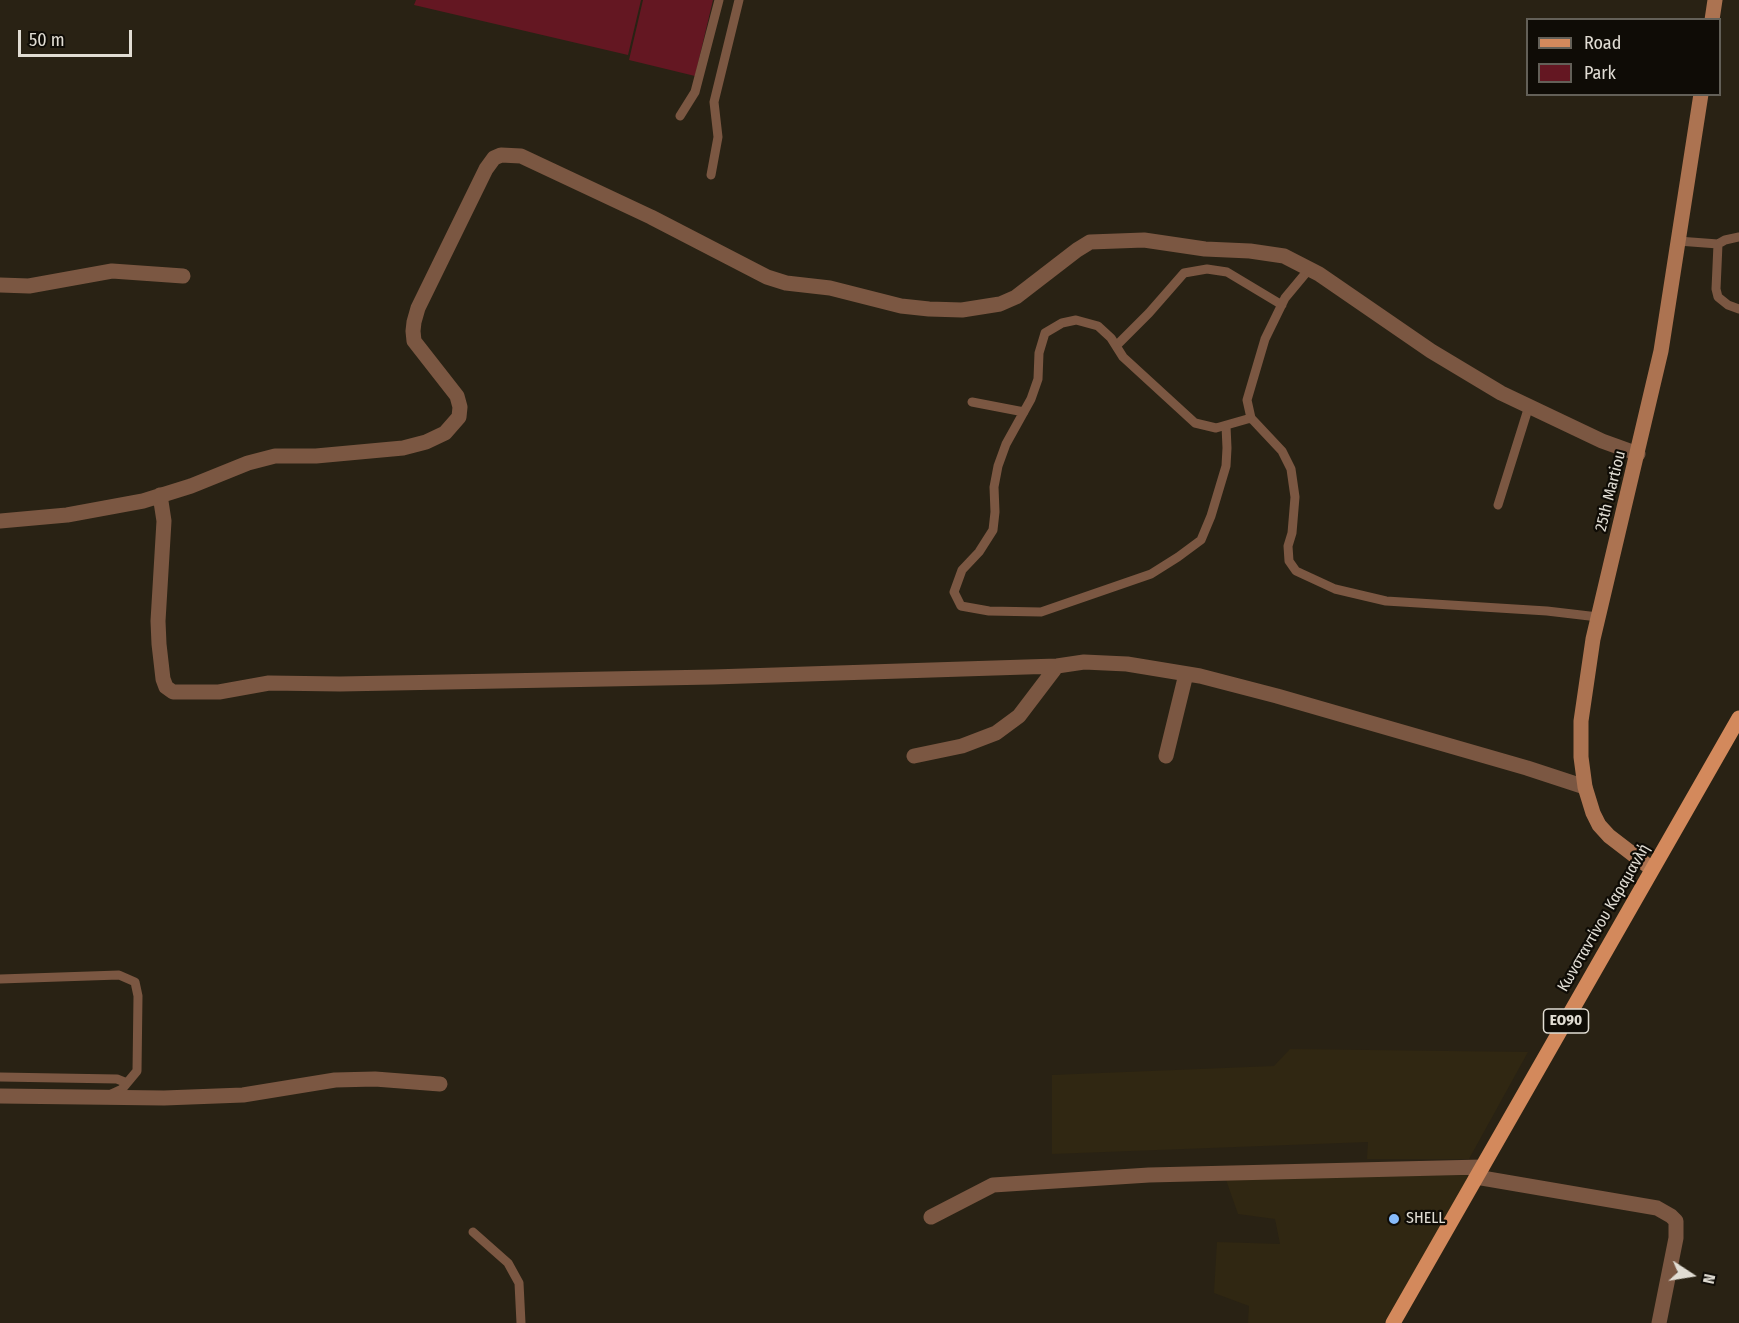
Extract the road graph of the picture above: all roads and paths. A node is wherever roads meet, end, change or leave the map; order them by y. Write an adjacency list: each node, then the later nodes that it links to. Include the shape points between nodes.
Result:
1 (719, 0): 6 (lane, via 695,92)
2 (739, 0): 7 (lane, via 714,102 718,136)
3 (1715, 0): 4 (main road)
4 (1712, 18)
5 (1701, 96): 9 (main road, 25th Martiou)
6 (680, 116)
7 (711, 176)
8 (1739, 237): 10 (lane)
9 (1678, 241): 10 (lane); 22 (main road, 25th Martiou, via 1661,351)
10 (1718, 244): 15 (lane, via 1718,297)
11 (1310, 268): 14 (lane); 18 (street, via 1431,351); 23 (street, via 1266,253 1144,240 1090,243 1024,292 1000,304 962,310 901,306 767,277 521,156 501,155 486,169 414,322 414,341 456,396 460,407 454,425 436,438 409,447 266,458)
12 (183, 276): 13 (street, via 111,271 29,286)
13 (0, 285)
14 (1282, 305): 16 (lane, via 1227,272 1207,269 1184,273); 20 (lane, via 1265,339 1246,400)
15 (1739, 309)
16 (1116, 346): 19 (lane, via 1098,326 1076,320 1045,333 1038,379); 21 (lane, via 1130,364 1195,423)
17 (972, 402): 19 (lane)
18 (1529, 406): 22 (street); 24 (lane)
19 (1024, 412): 21 (lane, via 998,466 993,530 962,570 954,592 961,606 1041,612 1151,574 1178,557 1201,540 1211,516 1226,466)
20 (1251, 418): 21 (lane); 26 (lane, via 1282,451 1291,469 1295,497 1289,561 1296,571 1335,589 1386,601)
21 (1226, 426)
22 (1638, 454): 26 (main road, 25th Martiou)
23 (160, 495): 25 (street, via 67,515); 27 (street, via 164,521 159,644 163,679 173,692 219,692 268,683 701,677)
24 (1498, 505)
25 (0, 520)
26 (1598, 617): 32 (main road, 25th Martiou, via 1581,721)
27 (1057, 666): 28 (street, via 1084,662 1127,664); 30 (street, via 1019,716 996,733 962,746)
28 (1186, 674): 31 (street); 32 (street, via 1277,696)
29 (1739, 718): 33 (main road, Κωνσταντίνου Καραμανλή / ΕΟ90)
30 (914, 756)
31 (1166, 756)
32 (1585, 787): 33 (main road, 25th Martiou, via 1599,825)
33 (1652, 869): 40 (main road, Κωνσταντίνου Καραμανλή / ΕΟ90)
34 (0, 979): 36 (lane, via 118,975 135,982 137,1071)
35 (0, 1077): 36 (lane, via 117,1079)
36 (127, 1083): 39 (lane)
37 (440, 1084): 39 (street, via 336,1080 243,1095)
38 (0, 1096): 39 (street)
39 (104, 1098)
40 (1479, 1172): 41 (street, via 1149,1175 993,1185); 43 (main road, Κωνσταντίνου Καραμανλή / ΕΟ90); 45 (street, via 1657,1208 1671,1216 1676,1221 1676,1238)
41 (931, 1217)
42 (473, 1232): 44 (lane, via 508,1263 519,1284)
43 (1398, 1322)
44 (521, 1323)
45 (1659, 1323)

